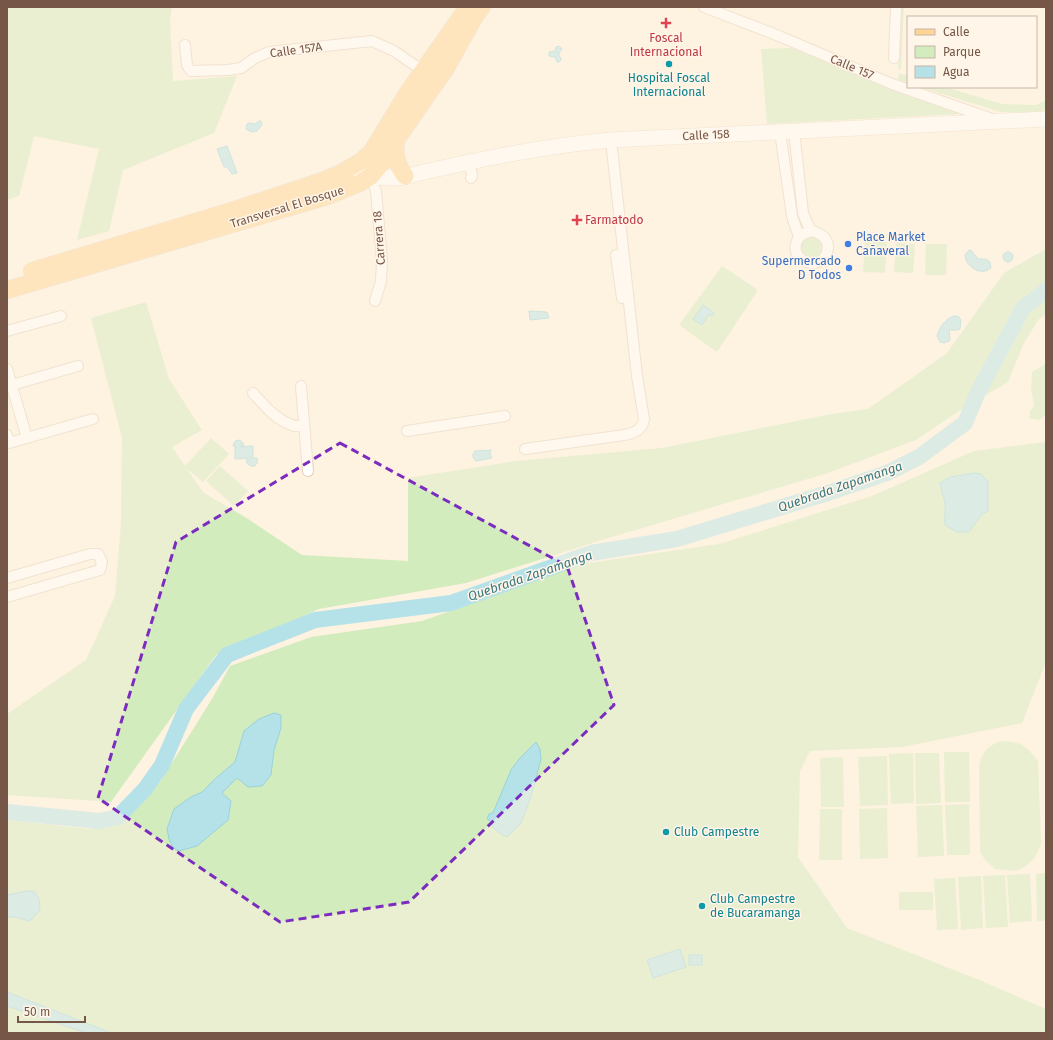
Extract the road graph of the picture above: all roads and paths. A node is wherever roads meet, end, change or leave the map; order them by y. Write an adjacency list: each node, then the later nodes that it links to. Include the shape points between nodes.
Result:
1 (468, 7): 7 (main road, Transversal El Bosque)
2 (482, 7): 11 (main road, Transversal El Bosque, via 446,68)
3 (704, 7): 9 (street, Calle 157, via 892,84)
4 (896, 7): 6 (street)
5 (185, 45): 7 (street, Calle 157A, via 187,65 191,71 241,68 269,52 372,41 394,51)
6 (894, 58)
7 (423, 71): 13 (main road, Transversal El Bosque, via 406,94)
8 (1046, 119): 9 (street, Calle 158)
9 (1001, 122): 10 (street, Calle 158)
10 (787, 131): 12 (street, Calle 158); 19 (street, via 803,213); 20 (street, via 792,216)
11 (396, 140): 15 (main road, Transversal El Bosque); 16 (main road, via 396,159)
12 (612, 140): 14 (street, Calle 158); 27 (street)
13 (372, 153): 15 (street, via 369,164); 18 (main road, Transversal El Bosque, via 341,173)
14 (470, 162): 16 (street, Calle 158); 17 (street)
15 (371, 176): 16 (street, Calle 158, via 390,179); 18 (street, Calle 158); 23 (main road, Transversal El Bosque, via 348,189 328,196); 24 (street, Carrera 18, via 376,191 376,222 382,261 381,281)
16 (405, 176)
17 (471, 178)
18 (322, 181): 22 (main road, Transversal El Bosque)
19 (811, 231): 20 (street); 20 (street, via 821,234 827,242 826,256 818,262 808,263 795,251 794,247)
20 (799, 237)
21 (616, 254): 27 (street)
22 (7, 278)
23 (7, 290)
24 (375, 301)
25 (62, 316): 26 (street)
26 (7, 331)
27 (630, 360): 39 (street, via 644,419 641,428 633,434)
28 (78, 366): 30 (street)
29 (7, 368): 30 (street)
30 (12, 385): 38 (street)
31 (301, 386): 35 (street)
32 (253, 393): 35 (street, via 279,419 293,426)
33 (505, 416): 36 (street)
34 (93, 419): 38 (street)
35 (304, 426): 40 (street)
36 (407, 431)
37 (7, 435): 38 (street, via 9,443)
38 (27, 438)
39 (524, 449)
40 (308, 470)
41 (7, 578): 42 (street, via 90,554 98,554 102,562 100,570)
42 (7, 597)

